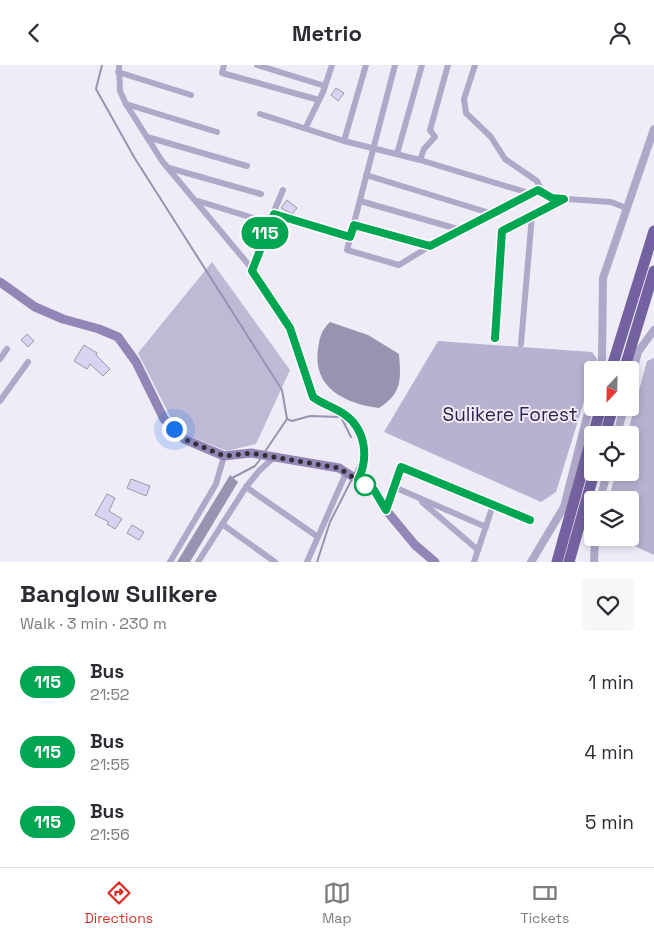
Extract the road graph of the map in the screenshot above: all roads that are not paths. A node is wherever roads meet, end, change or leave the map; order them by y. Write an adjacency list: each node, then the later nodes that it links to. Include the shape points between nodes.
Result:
1 (224, 65): 12 (street, via 222,73)
2 (257, 65): 10 (street)
3 (332, 65): 10 (street)
4 (366, 65): 19 (street)
5 (396, 65): 20 (street)
6 (422, 65): 21 (street)
7 (448, 65): 22 (street, via 430,131 435,137 424,149)
8 (475, 65): 27 (street, via 464,99 466,113 491,137 508,162 540,184)
9 (118, 68): 11 (street); 13 (street, via 120,91)
10 (325, 86): 12 (street)
11 (191, 95)
12 (319, 100): 15 (street)
13 (126, 104): 17 (street); 18 (street)
14 (260, 114): 15 (street)
15 (306, 127): 19 (street)
16 (654, 129): 33 (street)
17 (217, 131)
18 (147, 137): 23 (street); 24 (street)
19 (344, 141): 20 (street)
20 (372, 148): 21 (street); 25 (street)
21 (397, 154): 22 (street)
22 (420, 160): 29 (street)
23 (247, 165)
24 (169, 168): 28 (street); 31 (street)
25 (366, 175): 32 (street); 35 (street)
26 (283, 190): 34 (street)
27 (538, 190): 29 (street); 30 (street, via 552,198)
28 (261, 194)
29 (532, 194): 35 (street)
30 (564, 199): 33 (street, via 611,202); 36 (street)
31 (198, 201): 37 (street); 43 (street)
32 (360, 201): 38 (street); 39 (street)
33 (626, 208): 51 (street, via 603,278)
34 (274, 214): 37 (street); 41 (street)
35 (493, 214): 39 (street)
36 (532, 215): 47 (street, via 502,231); 48 (street)
37 (268, 223): 43 (street)
38 (354, 225): 41 (street); 42 (street)
39 (461, 230): 42 (street)
40 (654, 231): 52 (highway)
41 (350, 237): 42 (street, via 347,250 399,265)
42 (430, 246)
43 (252, 271): 62 (street, via 290,328 313,397 355,423 362,437 365,458)
44 (654, 271): 53 (highway)
45 (0, 282): 58 (main road, via 35,307 118,337 136,362 164,419 184,439)
46 (654, 329): 54 (street)
47 (495, 338)
48 (521, 344)
49 (7, 349): 50 (street)
50 (0, 359)
51 (602, 361)
52 (614, 361)
53 (627, 361)
54 (636, 361)
55 (28, 362): 56 (street)
56 (0, 401)
57 (587, 416): 81 (street, via 564,507)
58 (224, 456): 59 (main road, via 251,453); 75 (street, via 216,484)
59 (273, 458): 61 (main road, via 339,468); 64 (street)
60 (584, 468): 82 (highway)
61 (346, 473): 62 (main road); 72 (street)
62 (358, 480): 68 (main road, via 374,490)
63 (592, 481): 83 (highway)
64 (246, 487): 70 (street); 72 (street)
65 (394, 487): 66 (street); 67 (street, via 401,467); 68 (street)
66 (416, 497): 71 (street); 74 (street)
67 (493, 505): 69 (street); 71 (street)
68 (386, 510): 79 (main road, via 415,545)
69 (530, 520)
70 (222, 524): 76 (street); 77 (street)
71 (486, 527): 74 (street)
72 (318, 537): 78 (street)
73 (595, 546): 84 (street)
74 (478, 550): 80 (street)
75 (170, 562)
76 (199, 562)
77 (274, 562)
78 (307, 562)
79 (435, 562)
80 (474, 562)
81 (531, 562)
82 (557, 562)
83 (569, 562)
84 (594, 562)

